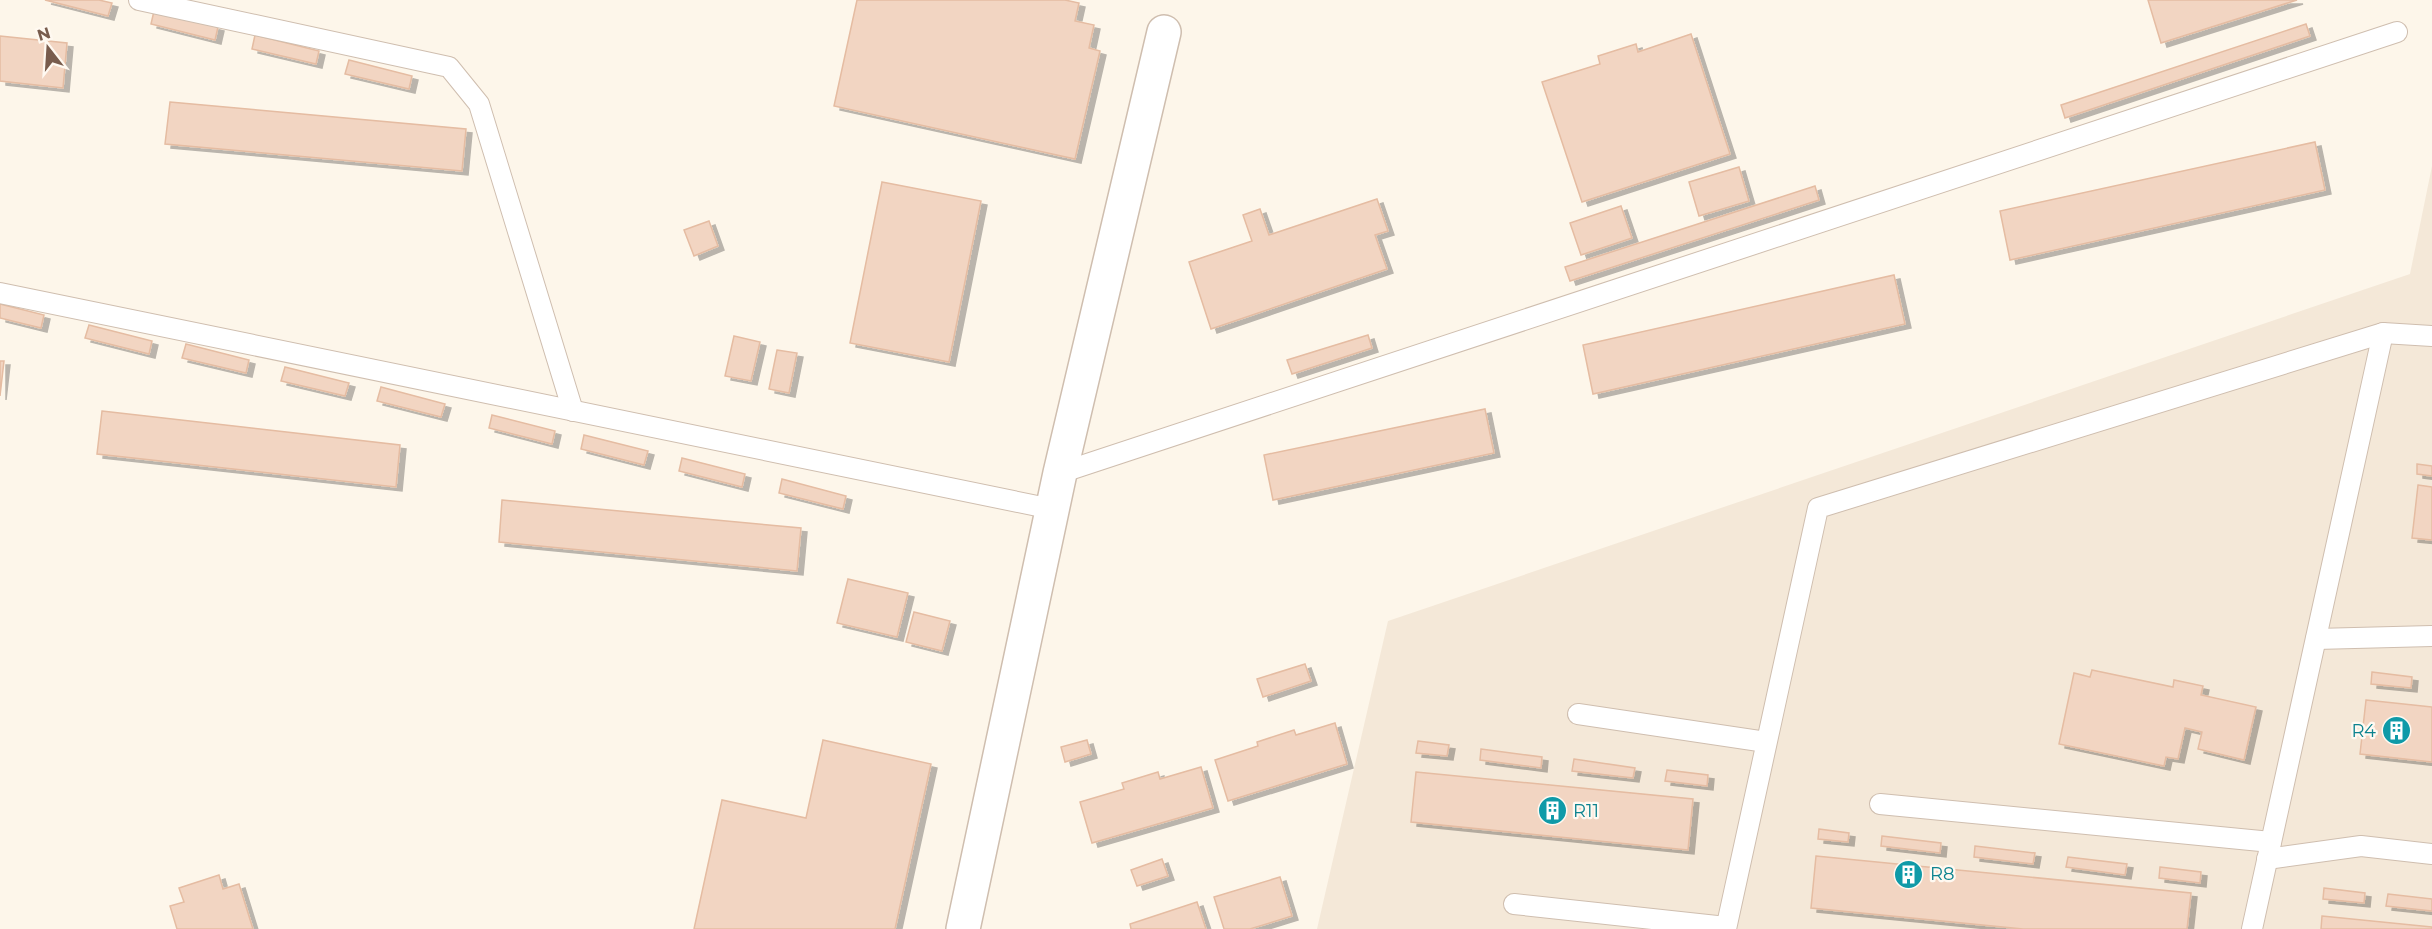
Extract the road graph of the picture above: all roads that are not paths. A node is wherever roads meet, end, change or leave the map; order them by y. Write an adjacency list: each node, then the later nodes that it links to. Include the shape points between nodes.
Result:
1 (139, 0): 7 (lane, via 449,67 479,104)
2 (1164, 32): 8 (street)
3 (2397, 32): 8 (lane)
4 (0, 292): 7 (lane)
5 (2383, 333): 6 (lane); 11 (lane); 13 (lane, via 1818,508)
6 (2432, 336)
7 (573, 411): 9 (lane)
8 (1060, 473): 9 (street)
9 (1052, 509): 19 (street)
10 (2432, 636): 11 (lane)
11 (2316, 639): 15 (lane)
12 (1578, 714): 13 (lane)
13 (1766, 742): 18 (lane)
14 (1880, 804): 15 (lane)
15 (2269, 850): 16 (lane, via 2361,846); 20 (lane)
16 (2432, 854)
17 (1514, 904): 18 (lane)
18 (1726, 928)
19 (963, 929)
20 (2252, 929)

